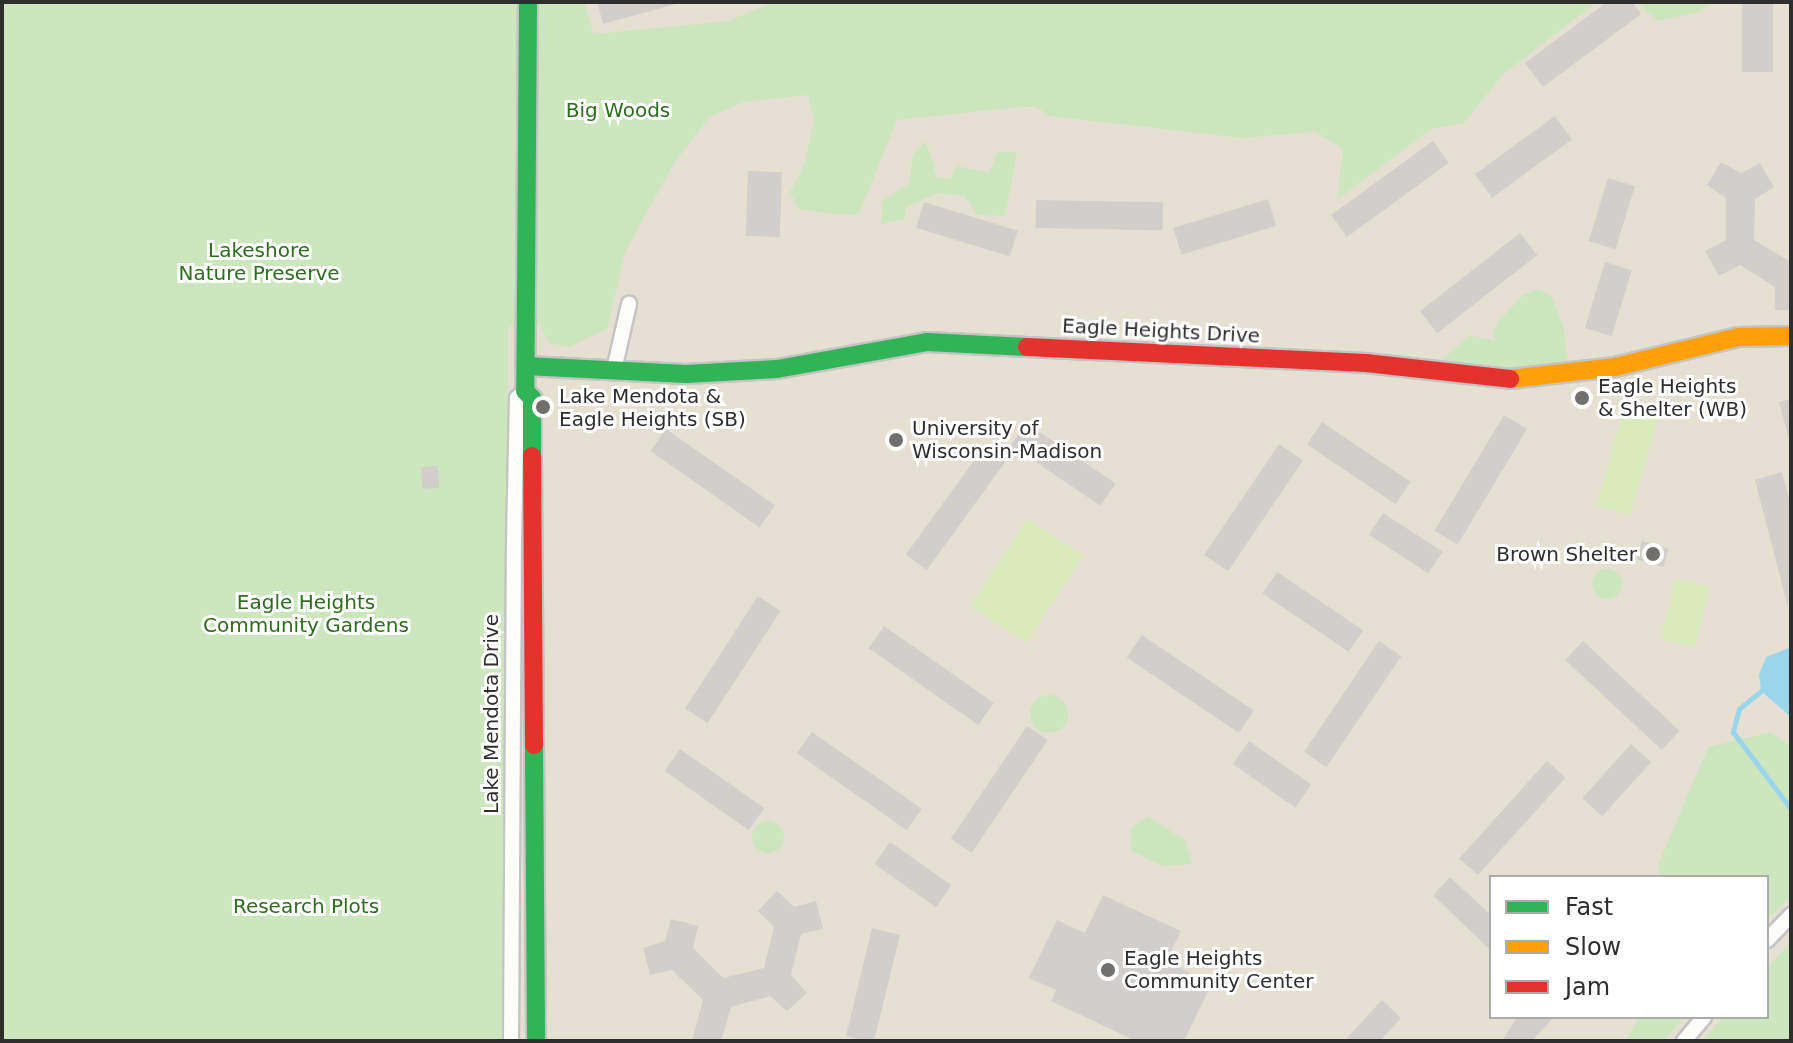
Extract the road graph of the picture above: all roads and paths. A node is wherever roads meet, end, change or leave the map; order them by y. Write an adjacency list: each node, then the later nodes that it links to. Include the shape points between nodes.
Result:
1 (528, 2): 4 (street, Lake Mendota Drive)
2 (629, 304): 5 (street)
3 (1791, 336): 5 (street, Eagle Heights Drive, via 1738,337 1615,367 1510,379 1366,363 927,342 777,369)
4 (526, 366): 5 (street, Eagle Heights Drive); 6 (street, Lake Mendota Drive)
5 (614, 370)
6 (525, 391): 10 (street, Lake Mendota Drive, via 517,398); 11 (street, Lake Mendota Drive, via 532,398)
7 (1791, 915): 8 (street)
8 (1769, 938)
9 (1702, 1019): 12 (street)
10 (511, 1041)
11 (536, 1041)
12 (1684, 1041)

